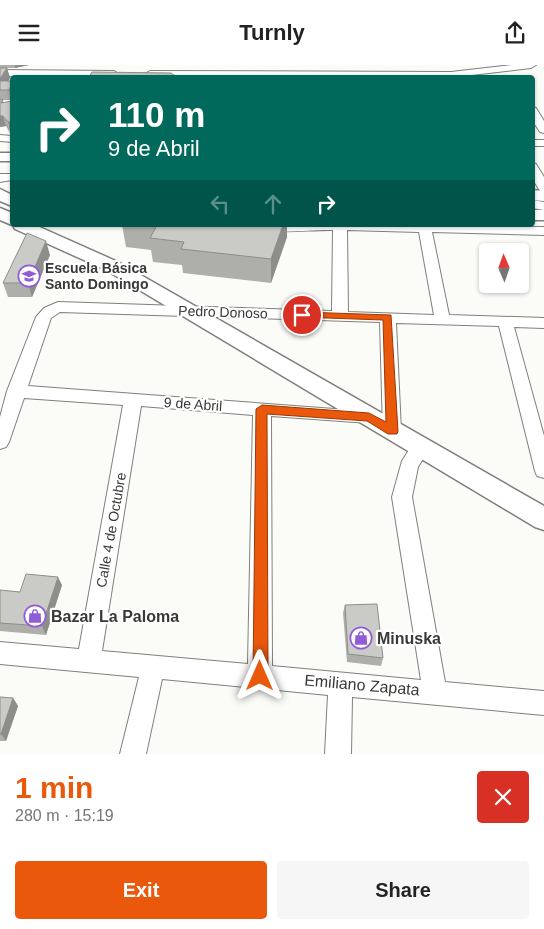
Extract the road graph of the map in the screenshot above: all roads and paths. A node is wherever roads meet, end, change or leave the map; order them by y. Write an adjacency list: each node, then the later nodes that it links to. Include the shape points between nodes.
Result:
1 (531, 65): 2 (street)
2 (501, 68): 7 (street)
3 (48, 69): 10 (street); 11 (street)
4 (142, 70): 9 (street)
5 (301, 72): 6 (street); 9 (street)
6 (368, 72): 7 (street)
7 (438, 72)
8 (0, 73): 11 (street)
9 (217, 73)
10 (121, 74)
11 (33, 75)
12 (535, 115): 13 (street)
13 (544, 130)
14 (535, 174): 15 (street)
15 (540, 188)
16 (25, 227): 23 (main road)
17 (56, 227): 23 (main road)
18 (258, 227): 19 (street)
19 (292, 227)
20 (340, 227): 25 (street)
21 (425, 227): 22 (street); 27 (street)
22 (544, 231)
23 (112, 266): 24 (main road)
24 (188, 311): 25 (street, Pedro Donoso); 30 (street, Pedro Donoso, via 69,305 53,309 44,317); 33 (main road)
25 (340, 316): 26 (street, Pedro Donoso)
26 (388, 317): 27 (street, Pedro Donoso); 34 (street)
27 (442, 319): 28 (street, Pedro Donoso)
28 (505, 321): 29 (street, Pedro Donoso); 37 (street)
29 (544, 323)
30 (16, 391): 31 (street, 9 de Abril); 35 (street)
31 (133, 400): 32 (street, 9 de Abril); 40 (street, Calle 4 de Octubre)
32 (262, 409): 33 (street, 9 de Abril); 42 (street)
33 (369, 417): 34 (main road)
34 (392, 431): 36 (main road)
35 (0, 442)
36 (421, 447): 38 (main road); 44 (street, via 409,465 402,497)
37 (544, 471)
38 (544, 519)
39 (0, 653): 40 (street, Emiliano Zapata)
40 (89, 661): 41 (street, Emiliano Zapata)
41 (152, 665): 42 (street, Emiliano Zapata); 46 (street)
42 (260, 676): 43 (street, Emiliano Zapata)
43 (340, 683): 44 (street, Emiliano Zapata); 47 (street)
44 (435, 692): 45 (street, Emiliano Zapata)
45 (544, 703)
46 (133, 754)
47 (338, 754)

